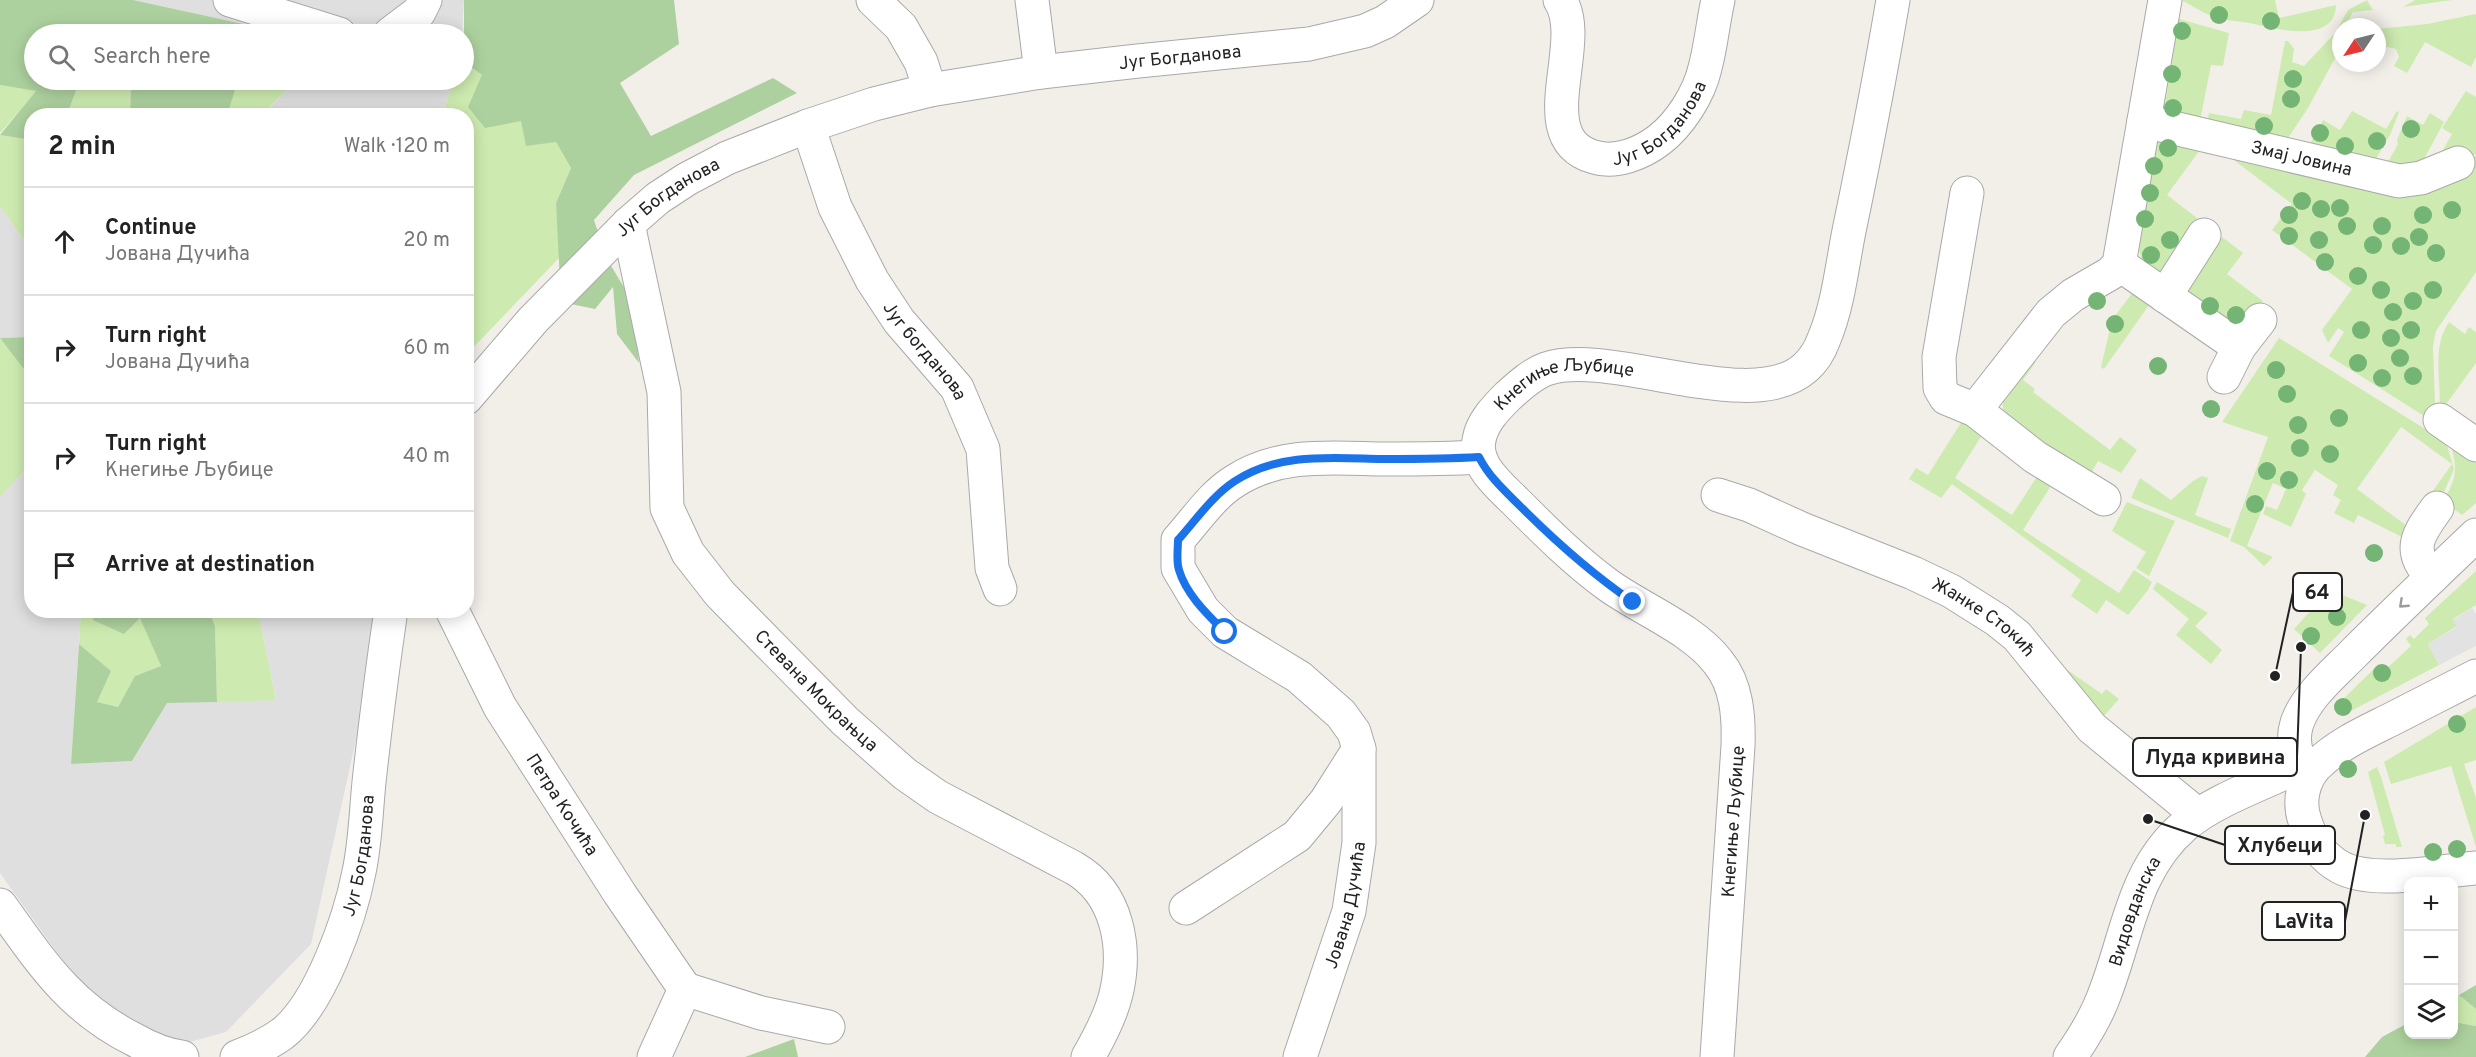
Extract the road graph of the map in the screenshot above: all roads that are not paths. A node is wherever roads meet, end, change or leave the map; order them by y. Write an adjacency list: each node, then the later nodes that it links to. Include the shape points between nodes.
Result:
1 (230, 0): 10 (street)
2 (425, 0): 11 (street, via 419,12)
3 (873, 0): 13 (street, via 901,27 921,62)
4 (1032, 0): 12 (street)
5 (1417, 0): 12 (street, Југ Богданова, via 1365,31 1309,44)
6 (1560, 0): 7 (street, Југ Богданова, via 1568,28 1561,104 1563,126 1575,147 1600,159 1632,155 1670,131 1690,102 1705,69)
7 (1718, 0)
8 (1893, 0): 29 (street, Кнегиње Љубице, via 1834,303 1814,359 1790,378 1759,384 1679,379 1585,366 1545,369 1513,392 1491,415 1479,440)
9 (2165, 0): 14 (street)
10 (307, 24)
11 (403, 24)
12 (1041, 72): 13 (street, Југ Богданова)
13 (930, 90): 15 (street, Југ Богданова)
14 (2145, 121): 16 (street, Змај Јовина, via 2399,181 2421,178); 20 (street)
15 (808, 126): 18 (street, Југ Богданова, via 727,158 687,179); 35 (street, Југ богданова, via 835,207 872,280 900,321 957,388 979,438 992,568)
16 (2458, 163)
17 (1967, 193): 26 (street, via 1938,379 1946,398)
18 (628, 224): 25 (street, Југ Богданова, via 533,320); 50 (street, Стевана Мокрањца, via 664,392 667,508 688,553 720,594 845,721 905,774 938,797 1074,868 1096,885 1108,901 1117,926 1120,963 1116,995)
19 (2204, 236): 21 (street)
20 (2119, 264): 21 (street); 26 (street, via 2051,313)
21 (2165, 296): 23 (street)
22 (2260, 320): 23 (street)
23 (2239, 347): 24 (street)
24 (2224, 377)
25 (474, 389)
26 (1975, 410): 31 (street, via 2035,457)
27 (2440, 420): 28 (street)
28 (2476, 445)
29 (1479, 457): 39 (street, Јована Дучића, via 1298,458 1271,464 1220,492 1178,540 1178,568 1203,610 1225,632 1299,676 1341,714 1354,732); 52 (street, Кнегиње Љубице, via 1493,479 1607,585 1707,650 1718,661 1732,689 1737,706 1738,746)
30 (1718, 495): 41 (street, Жанке Стокић, via 1913,573 1997,620 2017,636 2092,728)
31 (2104, 499)
32 (2437, 508): 34 (street, via 2417,543 2419,562)
33 (2476, 535): 34 (street)
34 (2432, 577): 40 (street, one-way to 40, via 2305,708 2294,736)
35 (1000, 589)
36 (390, 618): 48 (street, Југ Богданова, via 360,871 351,906 308,1005 283,1033)
37 (456, 618): 45 (street, Петра Кочића, via 500,707)
38 (2476, 676): 40 (street, via 2346,742)
39 (1359, 749): 44 (street, via 1326,801 1297,836); 51 (street, Јована Дучића, via 1359,843 1349,911)
40 (2306, 770): 41 (street, Видовданска); 42 (street, via 2303,817 2319,849 2342,869 2379,875)
41 (2198, 815): 53 (street, Видовданска, via 2168,842 2140,884 2105,994)
42 (2476, 868)
43 (0, 905): 47 (street, via 50,975 93,1017 147,1047)
44 (1186, 908)
45 (685, 989): 46 (street, via 761,1013); 49 (street)
46 (828, 1027)
47 (182, 1057)
48 (237, 1057)
49 (654, 1057)
50 (1088, 1057)
51 (1300, 1057)
52 (1717, 1057)
53 (2070, 1057)

